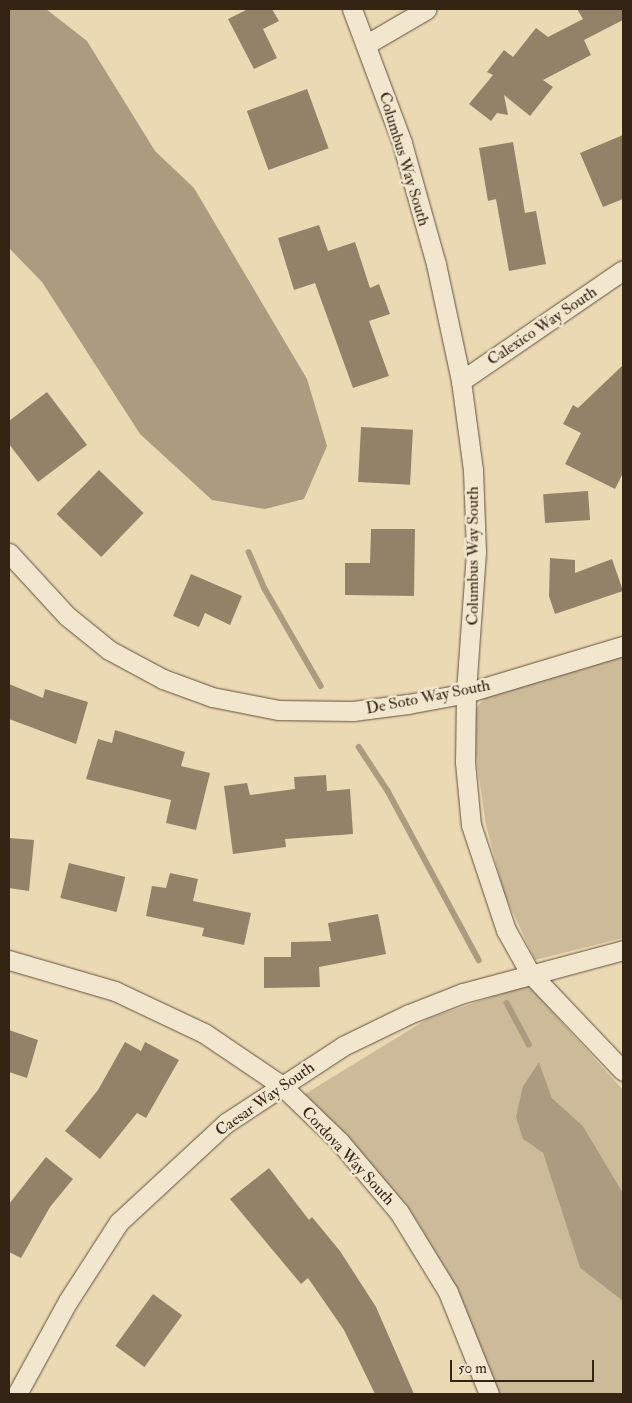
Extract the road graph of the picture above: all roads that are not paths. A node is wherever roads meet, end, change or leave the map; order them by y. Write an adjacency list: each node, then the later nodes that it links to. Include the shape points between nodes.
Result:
1 (352, 9): 3 (street, Columbus Way South)
2 (427, 9): 3 (street)
3 (367, 44): 5 (street, Columbus Way South, via 402,142 436,264)
4 (623, 270): 5 (street, Calexico Way South)
5 (461, 381): 8 (street, Columbus Way South, via 473,470 476,552)
6 (9, 553): 8 (street, De Soto Way South, via 67,616 109,650 163,679 212,697 278,710 353,711)
7 (623, 646): 8 (street, De Soto Way South)
8 (466, 693): 11 (street, Columbus Way South, via 464,762 470,825 506,930)
9 (623, 950): 11 (street, Caesar Way South)
10 (9, 960): 13 (street, Cordova Way South, via 115,991 204,1033)
11 (530, 973): 12 (street, Columbus Way South); 13 (street, Caesar Way South, via 409,1014 344,1046)
12 (623, 1071)
13 (281, 1085): 14 (street, Caesar Way South, via 226,1123 119,1222); 15 (street, Cordova Way South, via 339,1141 399,1212 448,1292)
14 (17, 1391)
15 (488, 1394)

